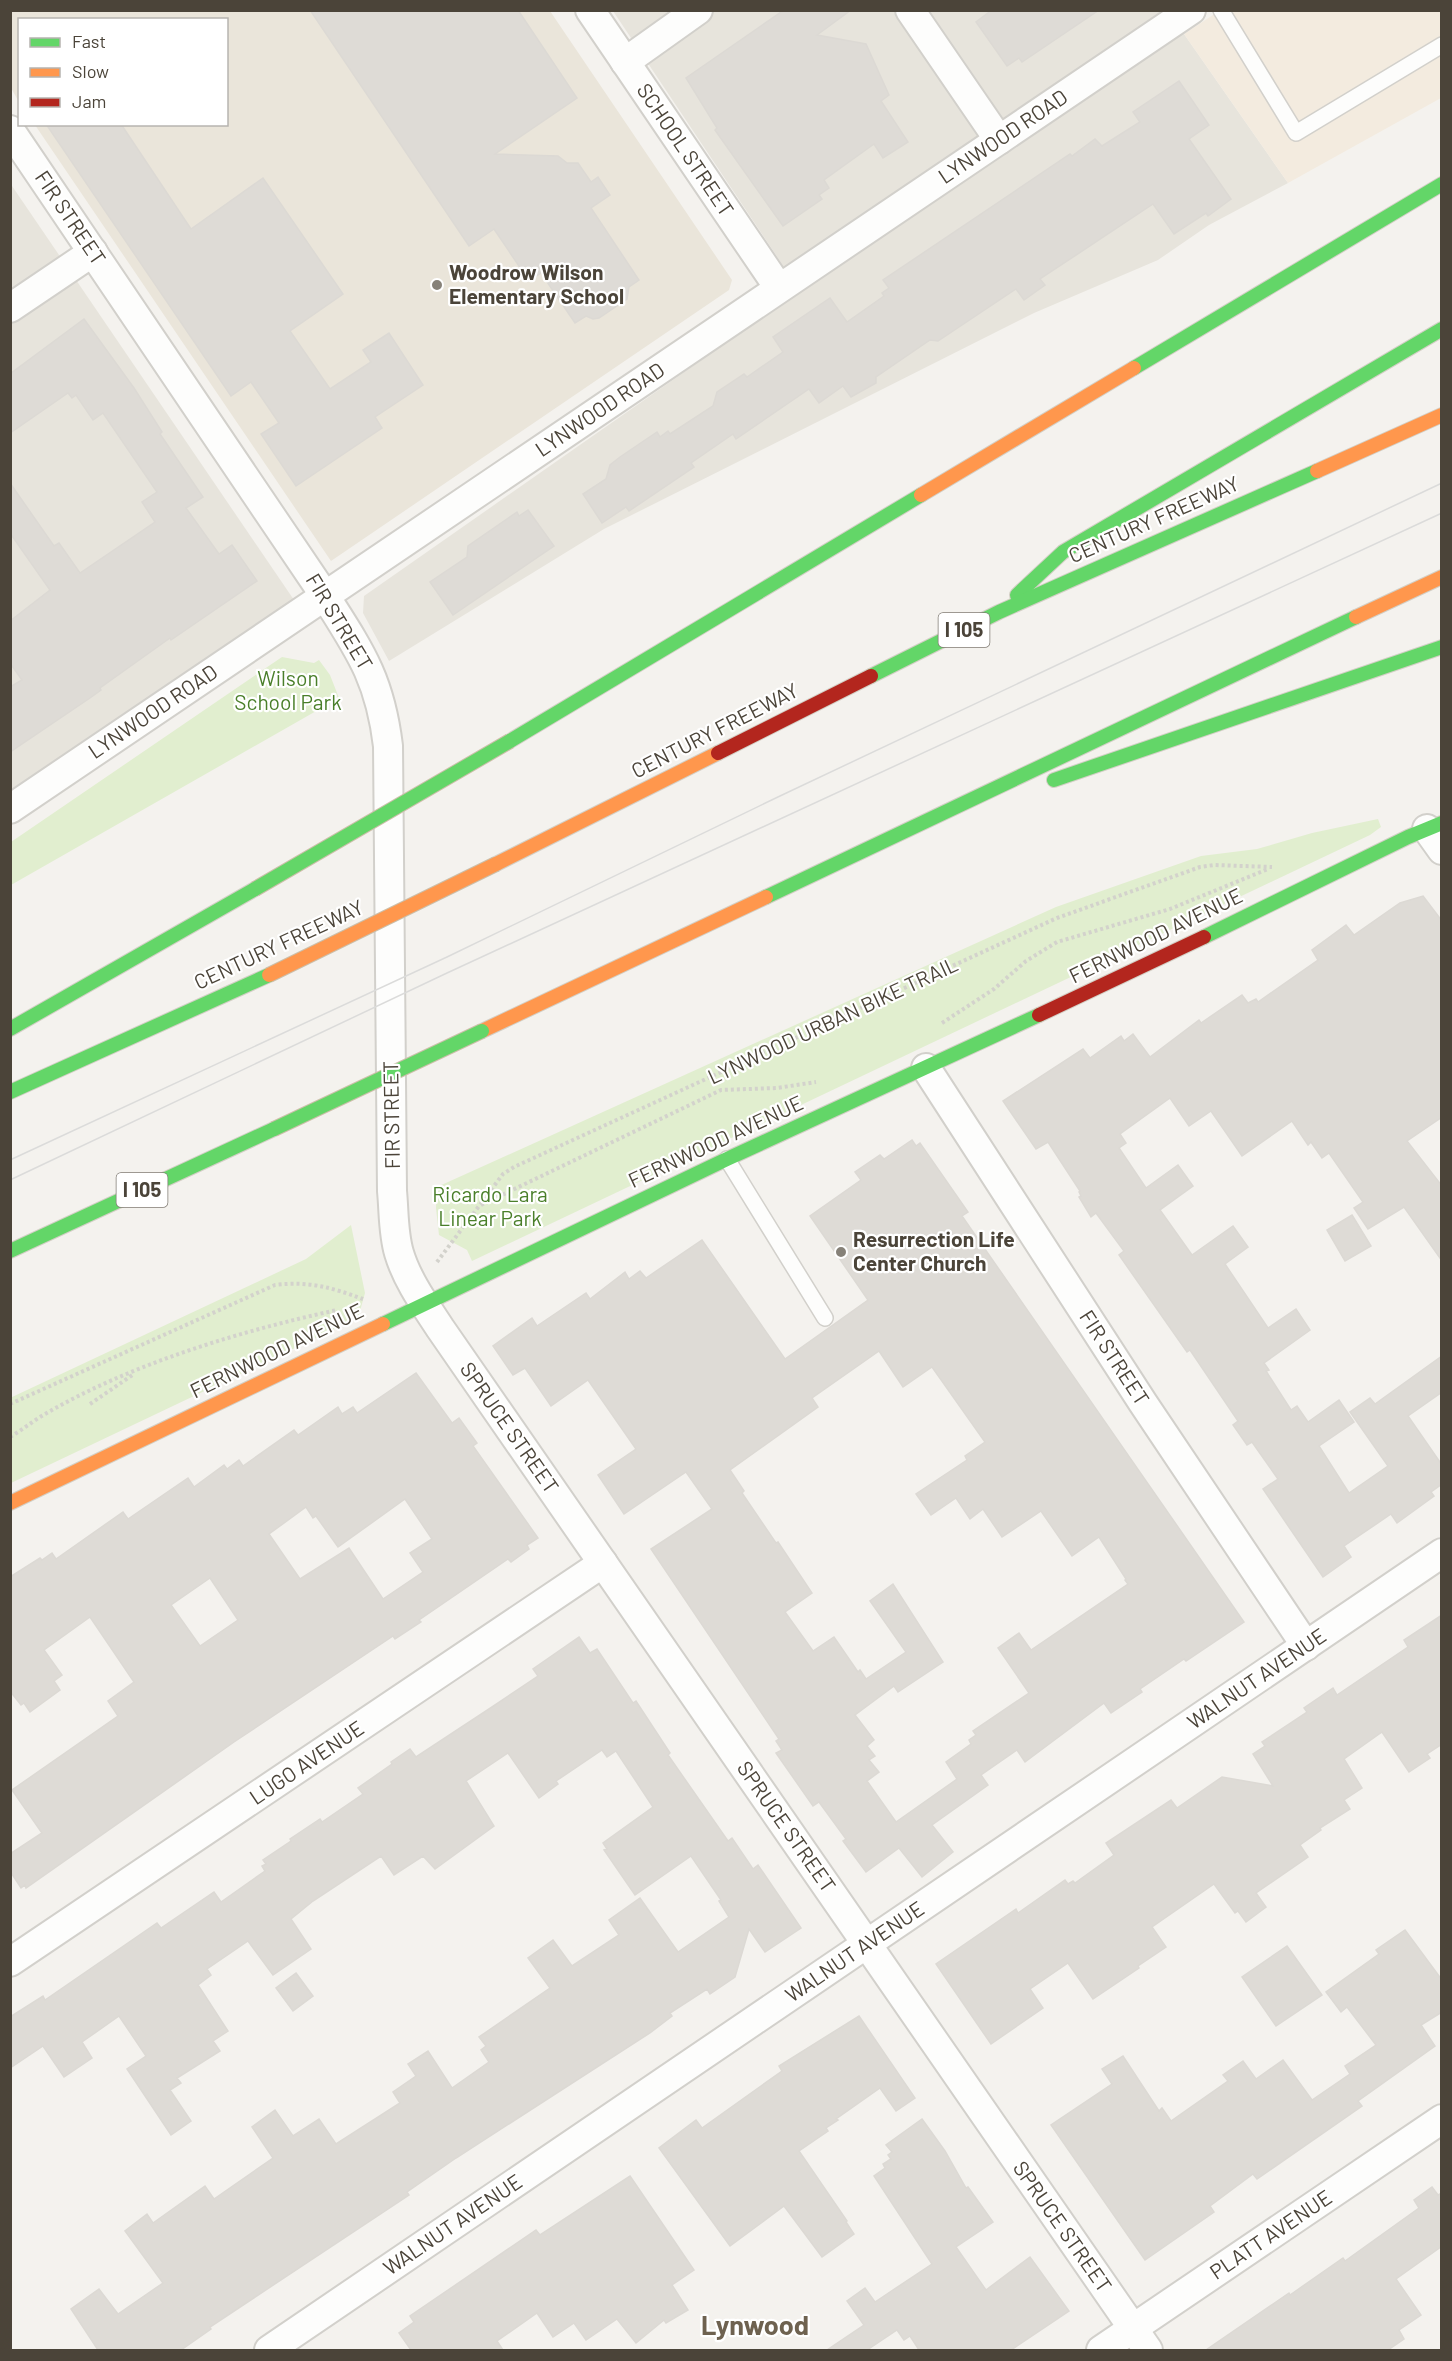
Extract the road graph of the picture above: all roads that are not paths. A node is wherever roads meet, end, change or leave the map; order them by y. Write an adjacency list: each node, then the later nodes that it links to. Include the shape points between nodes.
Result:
1 (591, 10): 7 (street, SCHOOL STREET)
2 (698, 10): 7 (street)
3 (910, 10): 9 (street)
4 (1191, 10): 9 (street, LYNWOOD ROAD)
5 (1221, 10): 6 (lane, via 1296,133)
6 (1442, 45)
7 (625, 62): 12 (street, SCHOOL STREET)
8 (10, 130): 11 (street, FIR STREET)
9 (999, 140): 12 (street, LYNWOOD ROAD)
10 (1442, 184): 25 (main road, bridge, via 510,741)
11 (93, 252): 13 (street); 17 (street, FIR STREET)
12 (779, 288): 17 (street, LYNWOOD ROAD)
13 (10, 308)
14 (1442, 329): 18 (main road, via 1063,552)
15 (1442, 415): 18 (main road, CENTURY FREEWAY / I 105)
16 (1442, 577): 23 (main road, I 105)
17 (325, 596): 22 (street, LYNWOOD ROAD); 30 (street, FIR STREET, via 364,657 384,712 388,746 392,1191 402,1261)
18 (999, 612): 27 (main road, CENTURY FREEWAY / I 105, bridge, via 269,975)
19 (1442, 647): 20 (main road)
20 (1046, 783)
21 (1023, 791): 23 (main road)
22 (10, 809)
23 (899, 833): 29 (main road, I 105, bridge)
24 (1437, 834): 26 (main road, FERNWOOD AVENUE)
25 (10, 1029)
26 (926, 1068): 28 (main road, FERNWOOD AVENUE); 35 (street, FIR STREET, via 1136,1394)
27 (10, 1092)
28 (728, 1159): 30 (main road, FERNWOOD AVENUE); 31 (lane)
29 (10, 1251)
30 (424, 1304): 32 (main road, FERNWOOD AVENUE); 34 (street, SPRUCE STREET)
31 (825, 1318)
32 (10, 1503)
33 (1442, 1553): 35 (street, WALNUT AVENUE)
34 (603, 1563): 36 (street, SPRUCE STREET); 37 (street, LUGO AVENUE)
35 (1306, 1646): 36 (street, WALNUT AVENUE)
36 (867, 1944): 39 (street, SPRUCE STREET); 40 (street, WALNUT AVENUE)
37 (10, 1962)
38 (1442, 2119): 39 (street, PLATT AVENUE)
39 (1140, 2340): 41 (street, PLATT AVENUE)
40 (269, 2350)
41 (1101, 2350)

